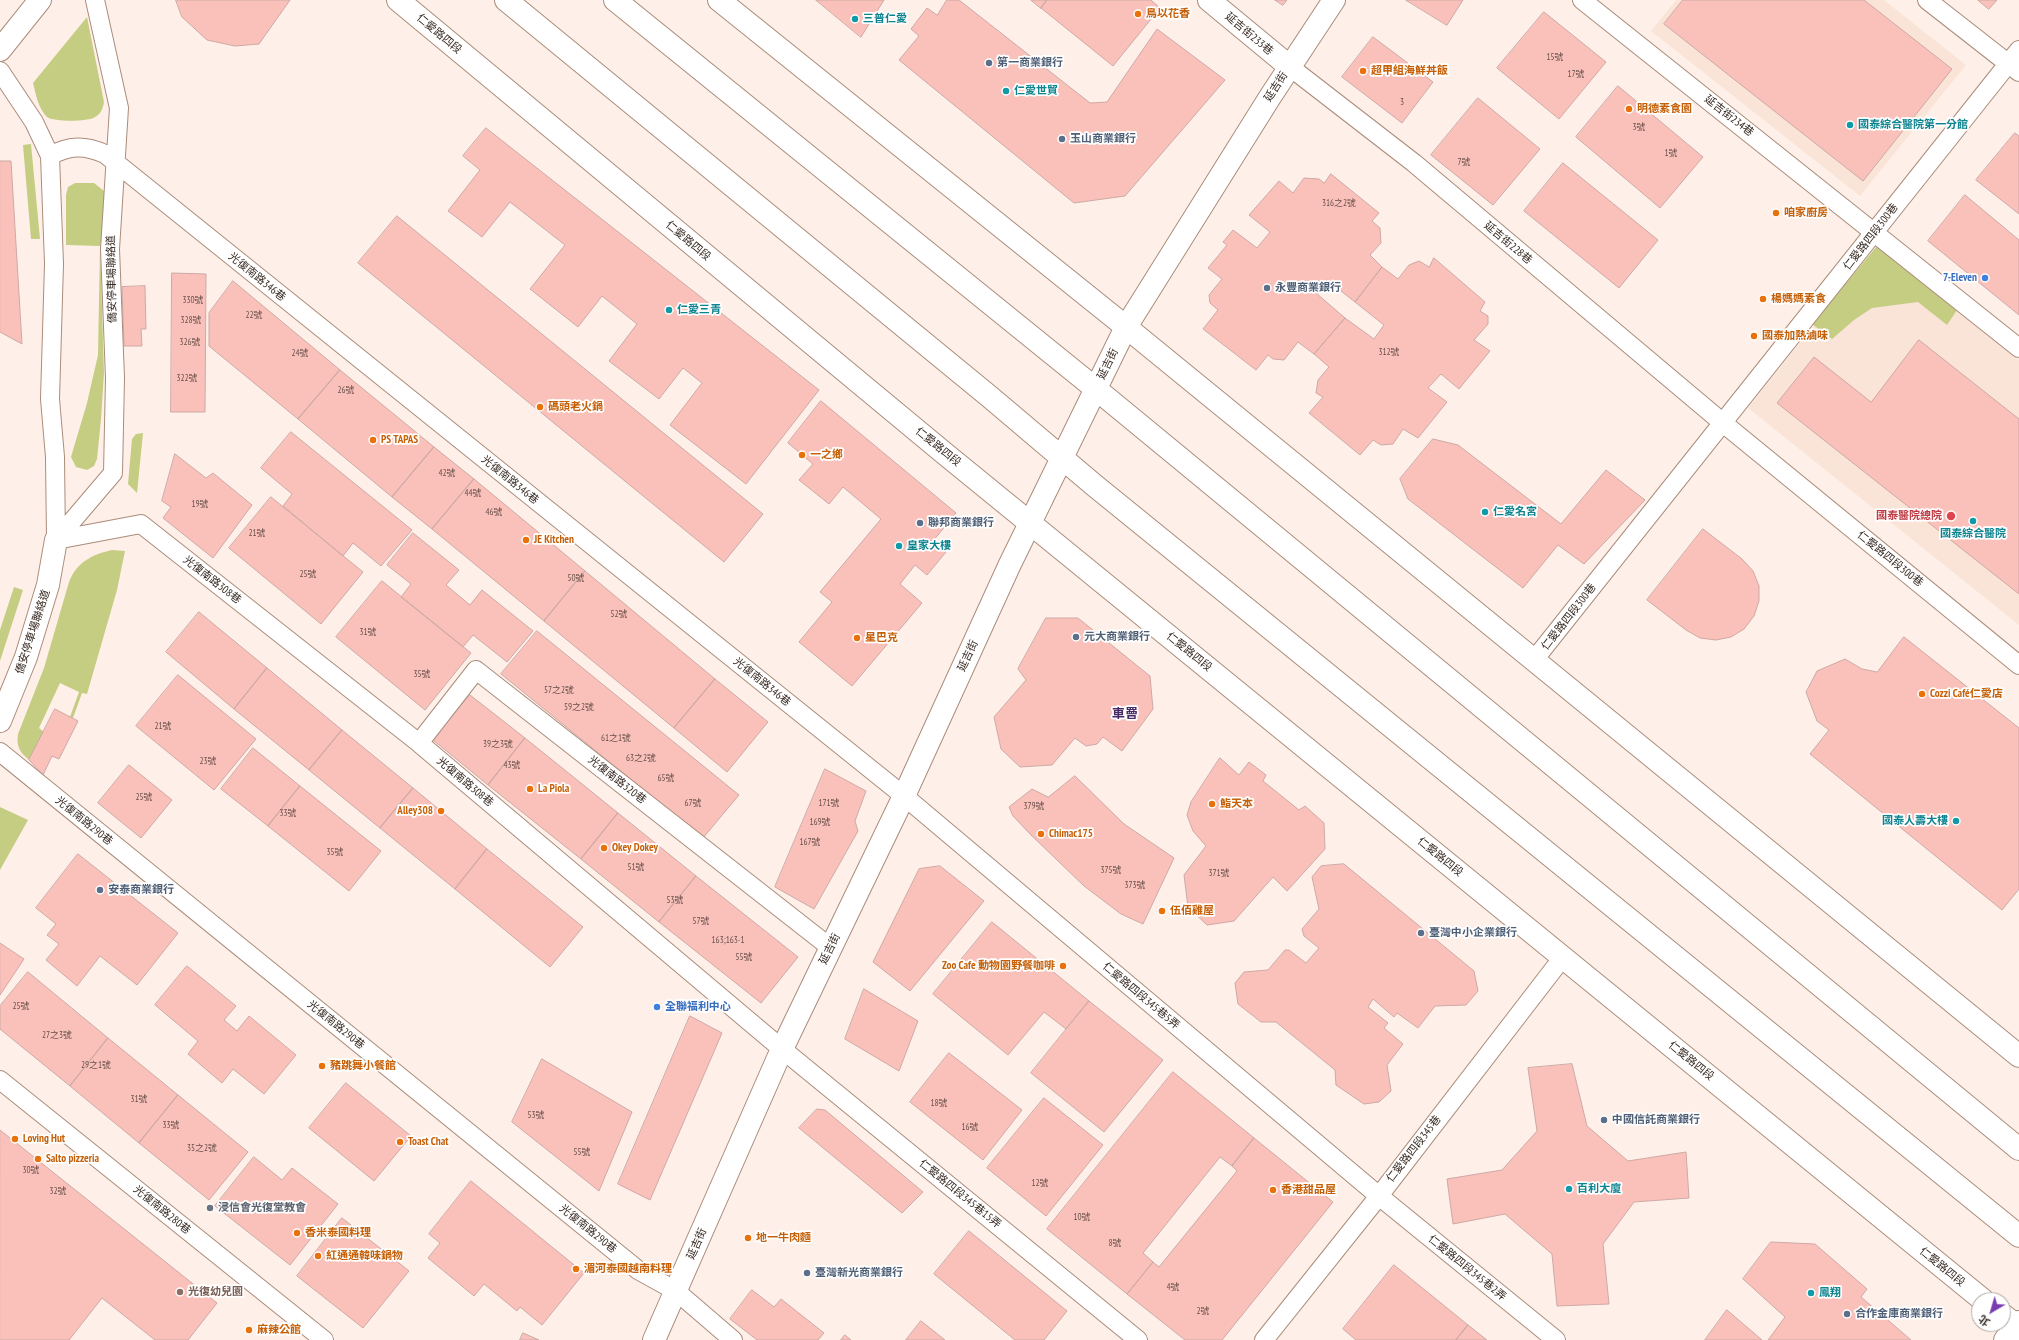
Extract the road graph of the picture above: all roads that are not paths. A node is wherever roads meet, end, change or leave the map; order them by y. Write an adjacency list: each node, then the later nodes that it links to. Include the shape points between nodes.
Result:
1 (40, 0): 11 (main road)
2 (95, 0): 16 (lane, 僑安停車場聯絡道, via 119,108)
3 (398, 0): 23 (main road, 仁愛路四段)
4 (506, 0): 22 (main road)
5 (615, 0): 20 (main road)
6 (719, 0): 18 (main road)
7 (1209, 0): 13 (main road, 延吉街233巷)
8 (1334, 0): 13 (main road, 延吉街)
9 (1582, 0): 17 (lane, 延吉街234巷)
10 (1927, 0): 12 (lane)
11 (0, 50)
12 (2015, 62): 17 (lane, 仁愛路四段300巷)
13 (1290, 67): 18 (main road, 延吉街); 21 (lane, 延吉街228巷, via 1414,163)
14 (0, 71): 15 (lane, 僑安停車場聯絡道, via 34,122)
15 (50, 156): 16 (lane, 光復南路346巷, via 67,148 80,146 93,148); 24 (lane, 僑安停車場聯絡道, via 54,264 50,399 55,457)
16 (116, 163): 24 (lane, 僑安停車場聯絡道, via 110,249 115,378 113,473); 30 (lane, 光復南路346巷)
17 (1875, 232): 19 (lane, 延吉街234巷); 21 (lane, 仁愛路四段300巷)
18 (1126, 327): 20 (main road, 延吉街); 25 (main road)
19 (2019, 348)
20 (1096, 389): 22 (main road, 延吉街); 36 (main road)
21 (1723, 423): 25 (lane, 仁愛路四段300巷); 26 (lane, 仁愛路四段300巷)
22 (1062, 458): 23 (main road, 延吉街); 38 (main road)
23 (1030, 523): 30 (main road, 延吉街); 32 (main road, 仁愛路四段)
24 (56, 540): 27 (main road, 僑安停車場聯絡道, via 48,585 26,657); 28 (lane, 光復南路308巷, via 141,524)
25 (1534, 660): 34 (main road)
26 (2019, 665)
27 (0, 721)
28 (419, 743): 31 (lane, 光復南路320巷, via 476,670); 33 (lane, 光復南路308巷)
29 (0, 752): 39 (lane, 光復南路290巷, via 638,1270)
30 (904, 796): 31 (main road, 延吉街); 37 (lane, 仁愛路四段345巷5弄)
31 (831, 948): 33 (main road, 延吉街)
32 (1563, 957): 37 (lane, 仁愛路四段345巷); 40 (main road, 仁愛路四段)
33 (782, 1049): 39 (main road, 延吉街); 44 (lane, 仁愛路四段345巷15弄)
34 (2019, 1056)
35 (0, 1080): 41 (lane, 光復南路280巷)
36 (2019, 1149)
37 (1379, 1196): 45 (lane, 仁愛路四段345巷); 46 (lane, 仁愛路四段345巷2弄)
38 (2019, 1236)
39 (676, 1291): 42 (main road, 延吉街); 43 (lane, 光復南路290巷)
40 (1973, 1292)
41 (324, 1340)
42 (654, 1340)
43 (733, 1340)
44 (1138, 1340)
45 (1264, 1340)
46 (1556, 1340)

